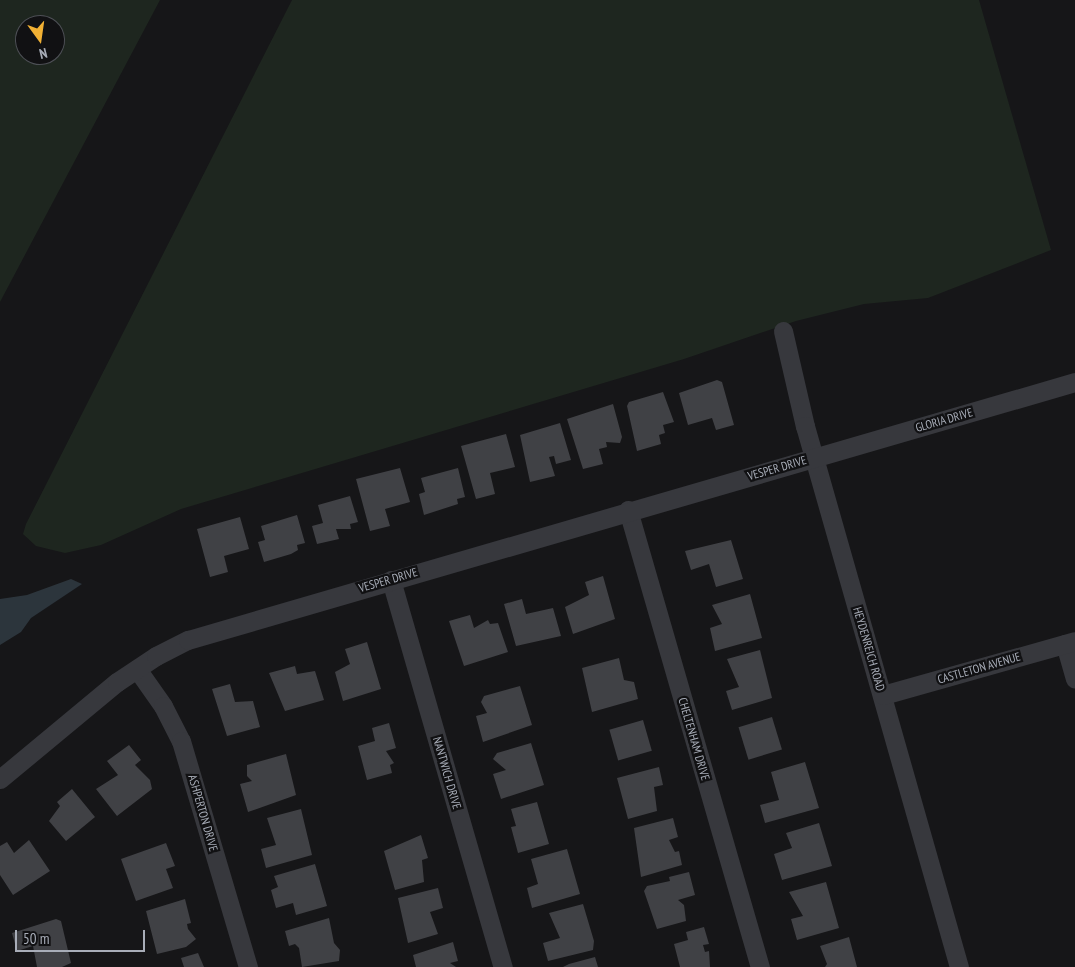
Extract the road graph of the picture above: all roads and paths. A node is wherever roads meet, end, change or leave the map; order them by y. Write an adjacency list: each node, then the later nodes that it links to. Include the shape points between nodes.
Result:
1 (783, 331): 3 (street, HEYDENREICH ROAD)
2 (1075, 382): 3 (street, GLORIA DRIVE)
3 (814, 458): 4 (street, VESPER DRIVE); 9 (street, HEYDENREICH ROAD)
4 (628, 510): 5 (street, VESPER DRIVE); 13 (street, CHELTENHAM DRIVE)
5 (391, 580): 7 (street, VESPER DRIVE, via 204,635); 12 (street, NANTWICH DRIVE)
6 (1070, 643): 8 (street); 9 (street, CASTLETON AVENUE)
7 (137, 669): 10 (street, VESPER DRIVE); 11 (street, ASHPERTON DRIVE, via 163,706 181,741)
8 (1075, 679)
9 (883, 695): 14 (street, HEYDENREICH ROAD)
10 (0, 778)
11 (248, 967)
12 (504, 967)
13 (760, 967)
14 (960, 967)

